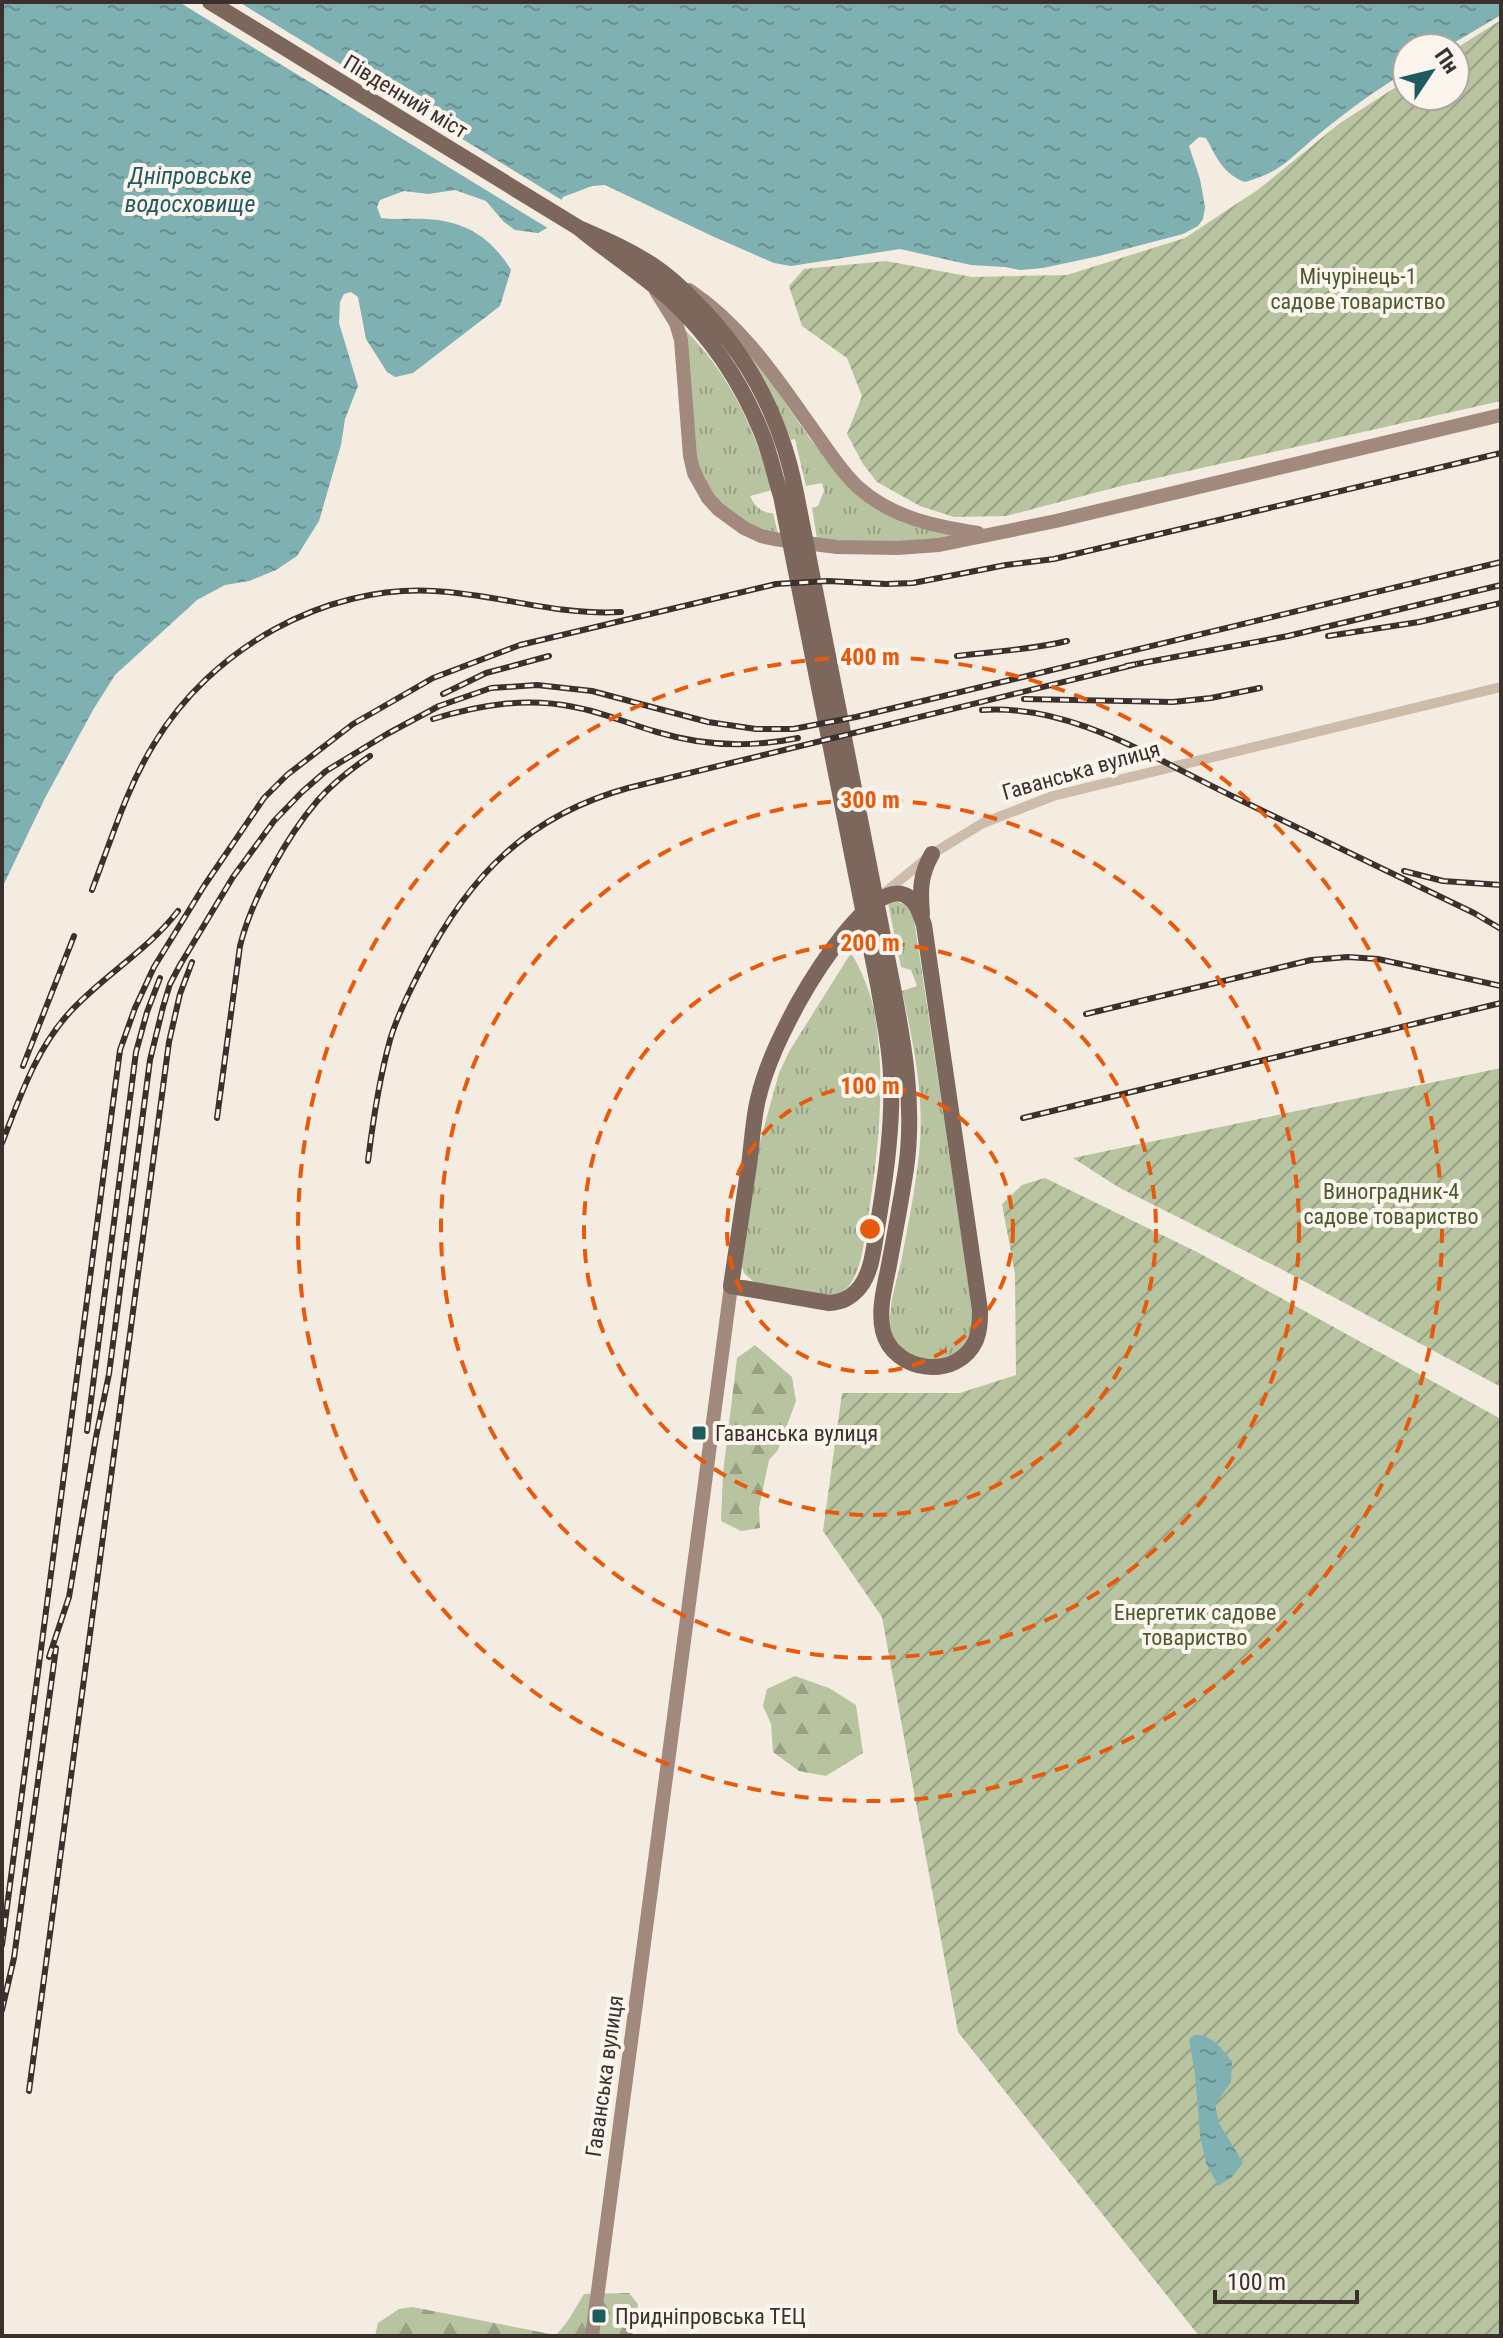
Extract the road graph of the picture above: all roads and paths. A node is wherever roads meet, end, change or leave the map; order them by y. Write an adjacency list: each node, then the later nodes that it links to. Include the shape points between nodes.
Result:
1 (210, 2): 2 (main road, Південний міст)
2 (579, 228): 3 (main road, via 631,251); 4 (main road)
3 (675, 282): 6 (main road, via 735,347 758,383 777,425); 7 (main road, via 708,303 752,347 859,488 930,525)
4 (649, 283): 6 (main road, via 719,353 746,398); 7 (main road, via 678,331 692,464 700,486 718,509 761,536 837,547 939,545)
5 (1501, 415): 7 (main road)
6 (788, 494): 12 (main road)
7 (986, 534)
8 (1501, 687): 9 (street, Гаванська вулиця, via 1053,796 983,823)
9 (932, 854): 10 (street, Гаванська вулиця); 11 (main road, via 921,879)
10 (872, 903): 11 (main road, via 889,895 905,896); 13 (main road, Гаванська вулиця, via 831,951 772,1056 758,1098)
11 (924, 925): 12 (main road, via 980,1310 975,1342 950,1364 926,1367 902,1360 886,1342 881,1314 906,1166 910,1108 905,1048)
12 (885, 984): 13 (main road, via 890,1131 872,1260 862,1284 852,1296 829,1303)
13 (731, 1286): 14 (main road, Гаванська вулиця)
14 (592, 2336)

